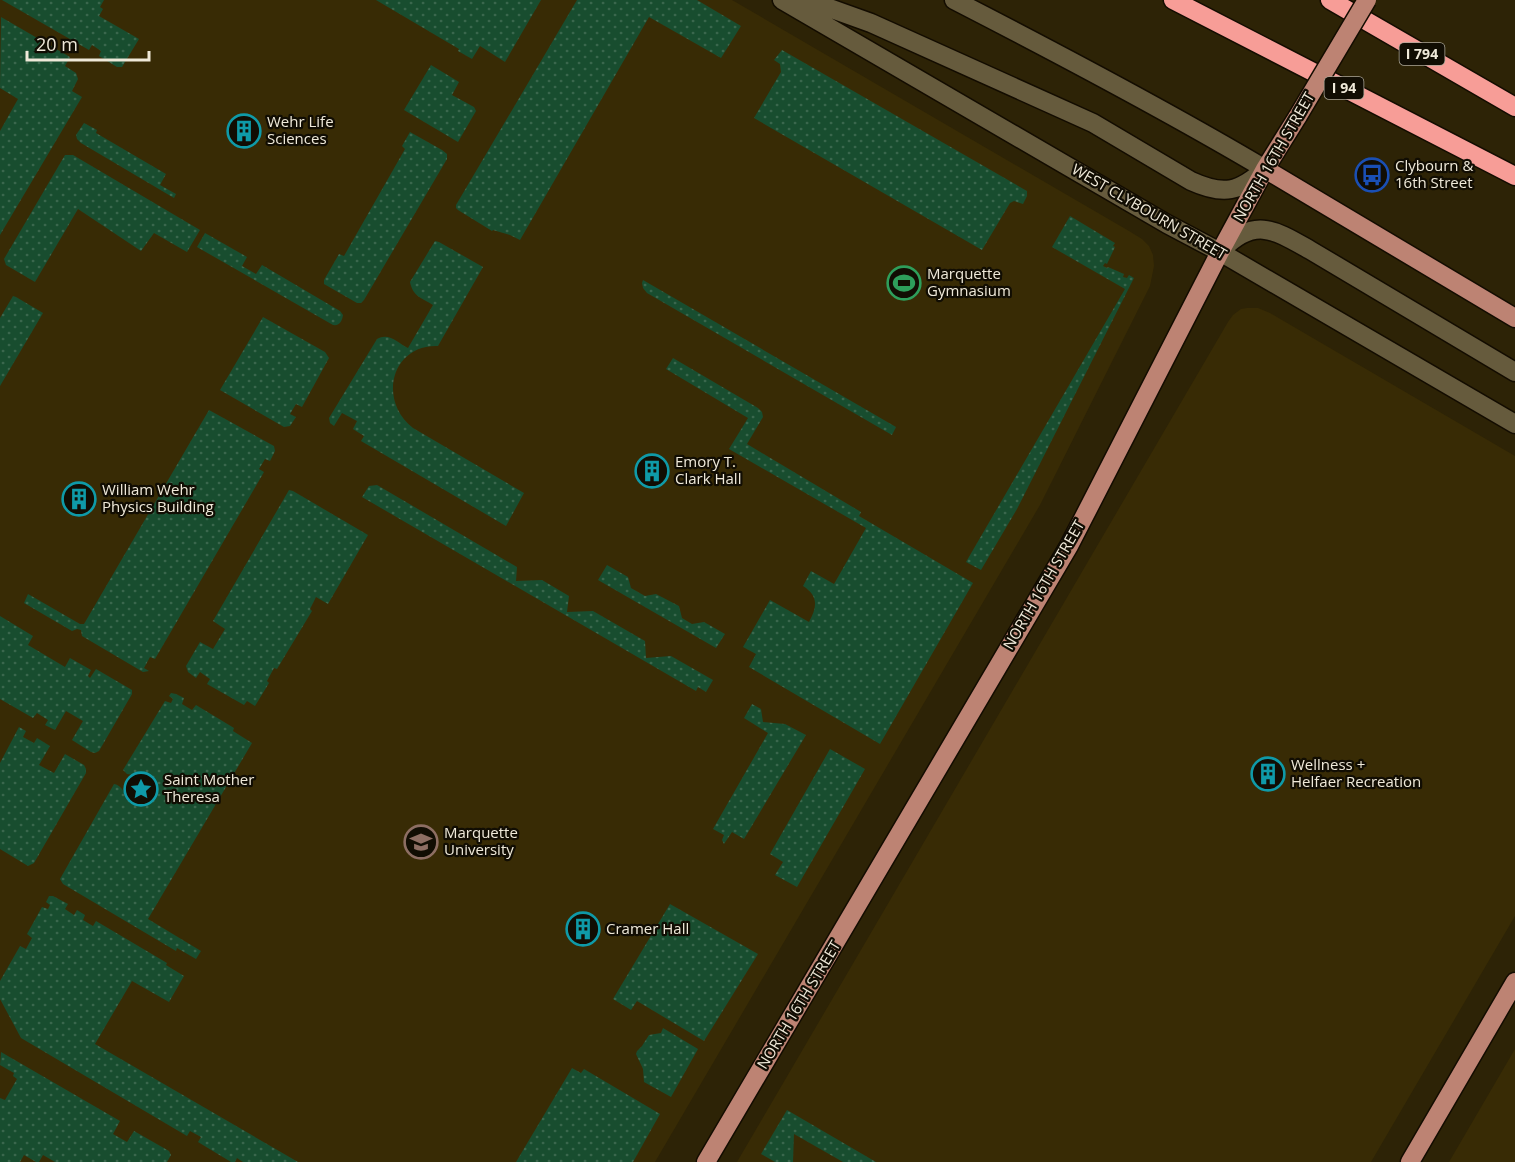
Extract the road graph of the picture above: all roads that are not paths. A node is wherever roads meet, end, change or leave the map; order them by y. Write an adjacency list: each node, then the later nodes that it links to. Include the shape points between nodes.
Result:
1 (782, 0): 10 (street, WEST CLYBOURN STREET)
2 (807, 0): 8 (street, via 871,23 1092,123 1204,187 1243,186)
3 (954, 0): 8 (street)
4 (1173, 0): 9 (highway, I 94)
5 (1330, 0): 7 (highway, I 794)
6 (1367, 0): 8 (main road, NORTH 16TH STREET, bridge)
7 (1515, 107)
8 (1266, 169): 10 (main road, NORTH 16TH STREET); 11 (main road)
9 (1515, 176)
10 (1220, 252): 12 (street, via 1247,231 1260,228 1276,232); 13 (street, WEST CLYBOURN STREET); 15 (main road, NORTH 16TH STREET, via 1069,546)
11 (1515, 318)
12 (1515, 372)
13 (1515, 424)
14 (1515, 982): 16 (main road)
15 (706, 1162)
16 (1410, 1162)

